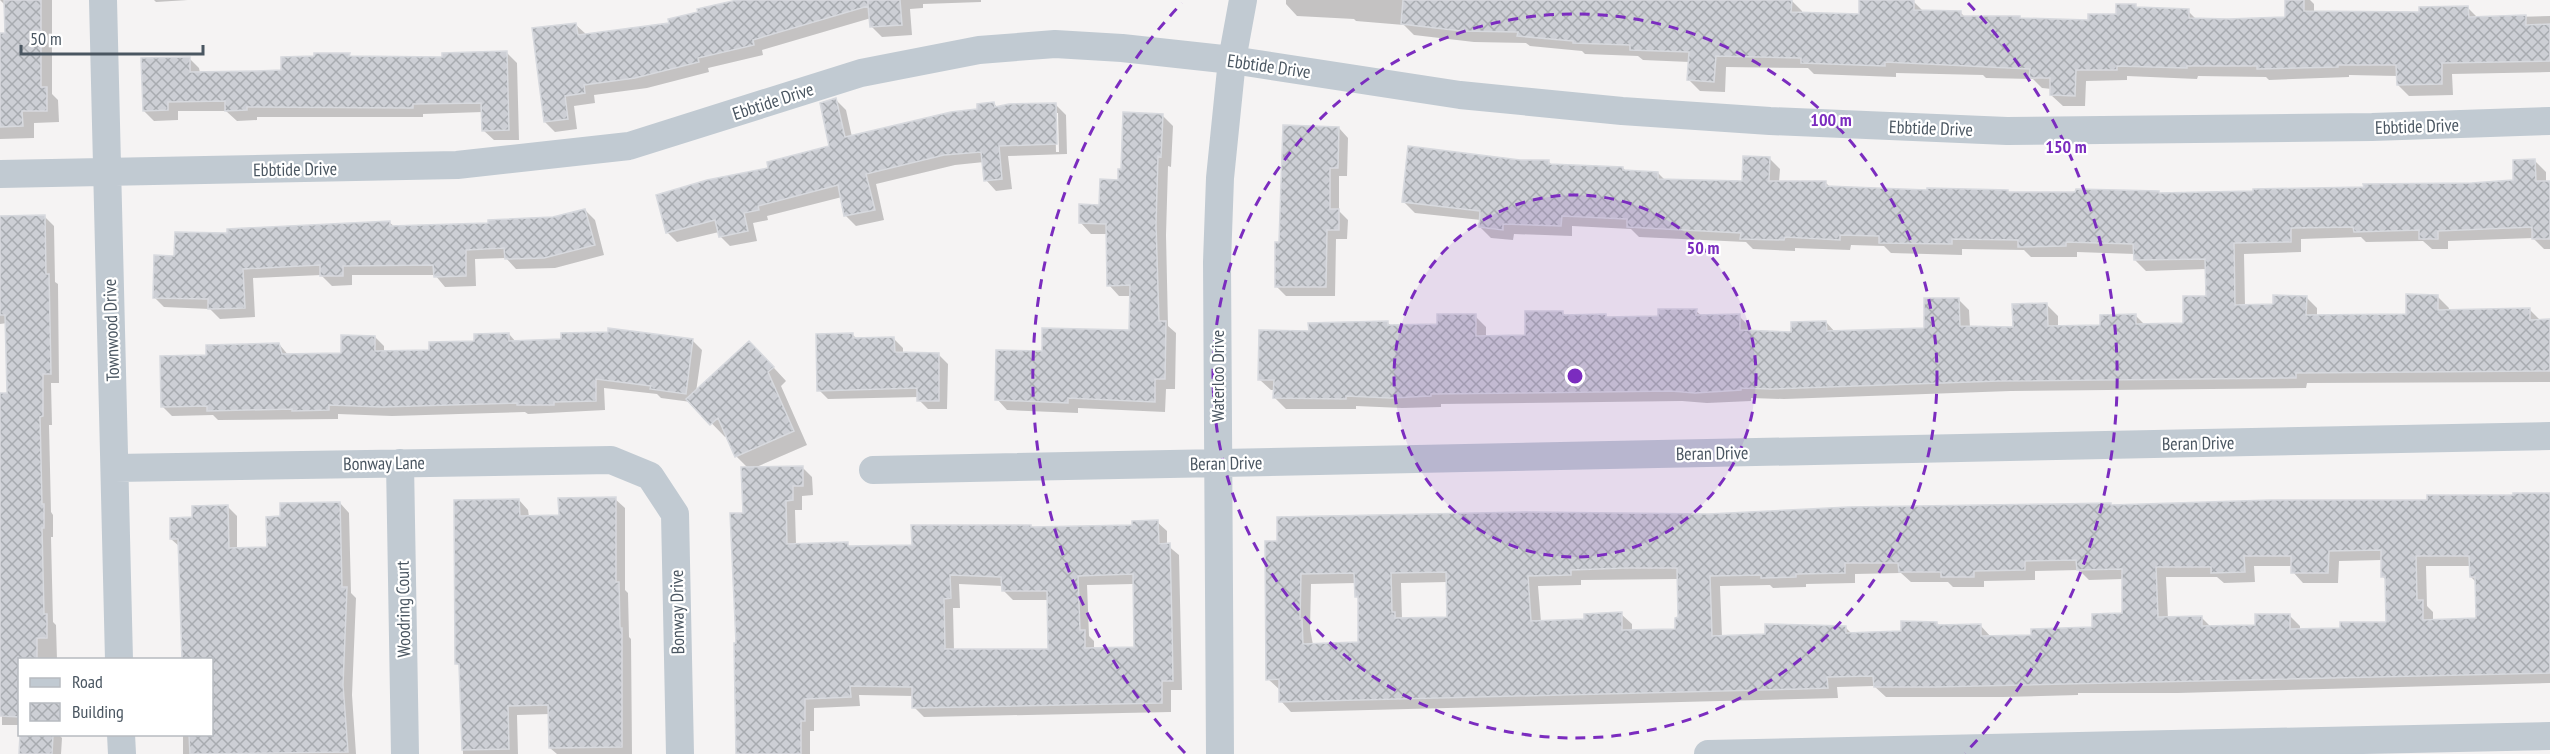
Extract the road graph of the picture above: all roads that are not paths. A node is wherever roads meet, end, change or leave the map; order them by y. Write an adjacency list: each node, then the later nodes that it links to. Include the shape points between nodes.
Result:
1 (104, 0): 5 (street, Townwood Drive)
2 (1243, 0): 3 (street, Waterloo Drive)
3 (1232, 60): 4 (street, Ebbtide Drive, via 1460,95 1782,122 2007,131); 5 (street, Ebbtide Drive, via 1055,44 979,50 861,73 629,147 457,165); 9 (street, Waterloo Drive, via 1220,178)
4 (2550, 122)
5 (106, 172): 6 (street, Ebbtide Drive); 10 (street, Townwood Drive)
6 (0, 174)
7 (2550, 436): 9 (street, Beran Drive)
8 (400, 463): 10 (street, Bonway Lane); 12 (street, Bonway Lane, via 611,460); 17 (street, Woodring Court)
9 (1217, 463): 11 (street, Beran Drive); 19 (street, Waterloo Drive)
10 (114, 468): 13 (street, Townwood Drive)
11 (873, 470)
12 (650, 476): 18 (street, Bonway Drive, via 675,514)
13 (119, 658)
14 (121, 736): 16 (street)
15 (2550, 736): 20 (street)
16 (122, 754)
17 (405, 754)
18 (680, 754)
19 (1220, 754)
20 (1708, 754)

